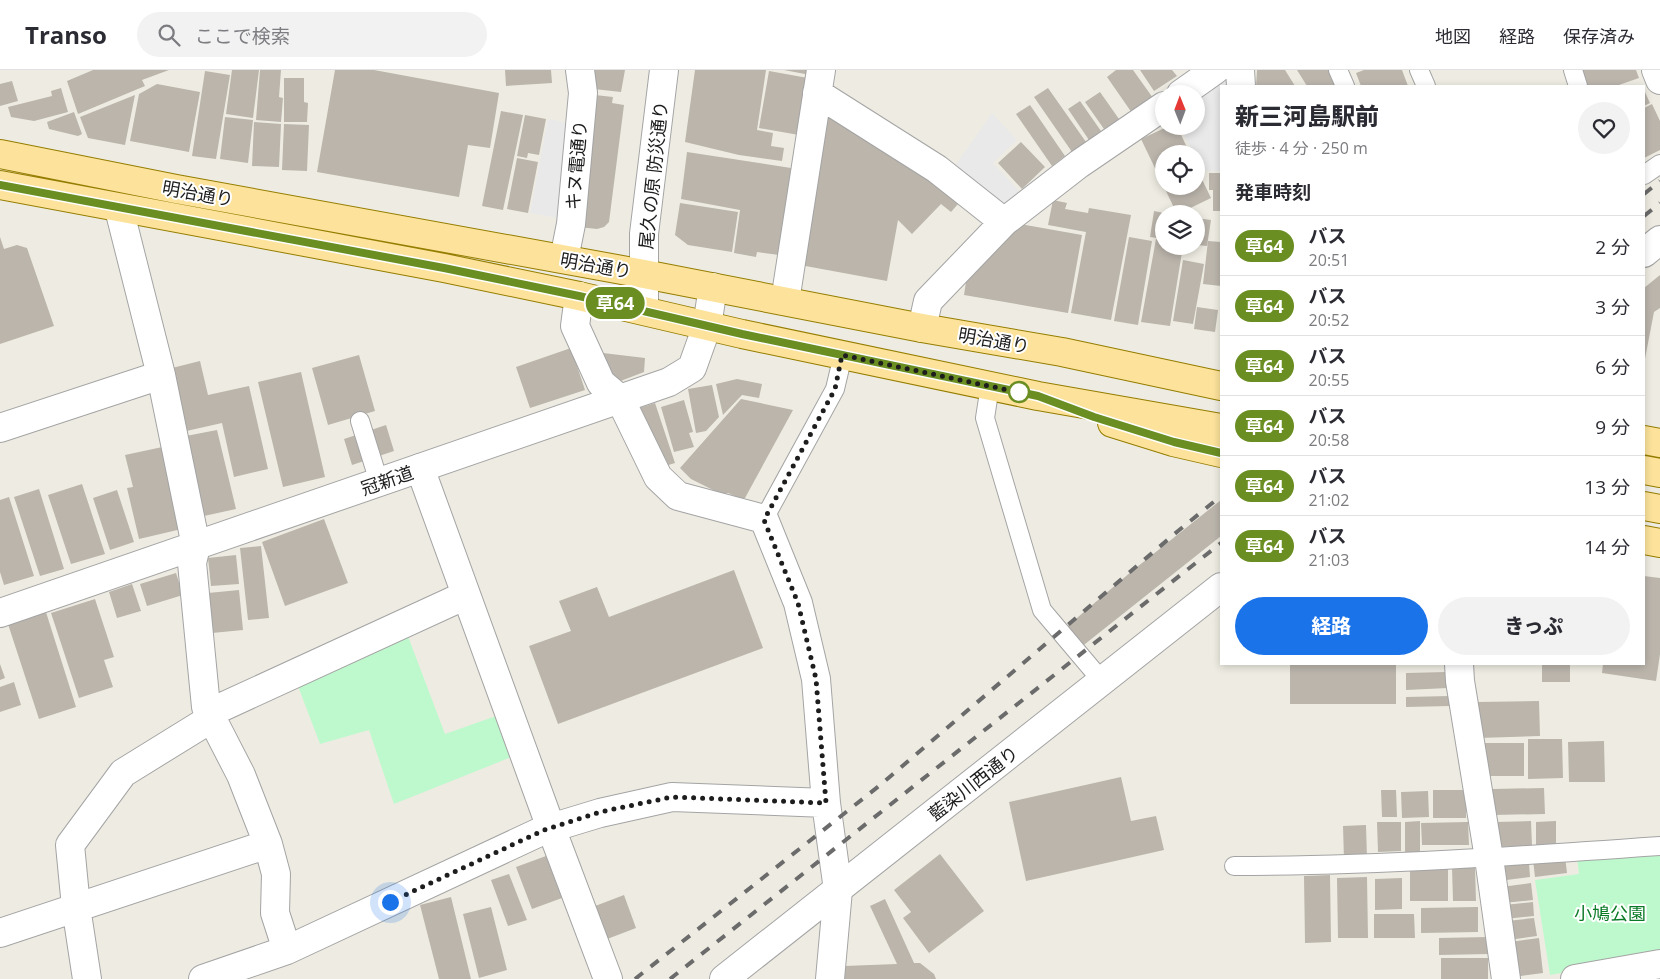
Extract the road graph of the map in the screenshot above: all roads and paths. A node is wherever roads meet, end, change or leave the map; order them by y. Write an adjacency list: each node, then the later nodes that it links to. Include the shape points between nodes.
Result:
1 (580, 70): 24 (street, キヌ電通り, via 583,93 571,224)
2 (664, 70): 25 (street, 尾久の原 防災通り, via 644,234)
3 (1220, 70): 10 (street); 11 (street)
4 (1338, 70): 12 (lane)
5 (1419, 70): 13 (lane)
6 (1573, 70): 14 (lane)
7 (1656, 70): 8 (street)
8 (1660, 80)
9 (819, 82): 21 (street); 28 (street)
10 (1196, 85)
11 (1240, 85)
12 (1344, 85)
13 (1426, 85)
14 (1578, 85)
15 (1155, 112): 21 (street, via 1079,164)
16 (0, 154): 24 (main road, 明治通り)
17 (1660, 164): 18 (lane)
18 (1645, 174)
19 (0, 185): 20 (main road, 明治通り)
20 (119, 208): 27 (main road, 明治通り); 35 (street)
21 (1004, 222): 31 (street, via 928,301)
22 (1660, 240): 23 (street)
23 (1645, 252)
24 (564, 259): 25 (main road, 明治通り)
25 (644, 274): 26 (main road, 明治通り); 29 (street, 尾久の原 防災通り)
26 (713, 287): 28 (main road, 明治通り); 30 (street, 冠新道)
27 (579, 296): 29 (main road, 明治通り); 39 (street, via 575,326 601,383)
28 (785, 301): 31 (main road, 明治通り)
29 (644, 310): 30 (main road, 明治通り)
30 (708, 326): 33 (main road, 明治通り); 39 (street, 冠新道, via 692,368 669,382)
31 (922, 328): 32 (main road, 明治通り)
32 (1062, 352): 34 (main road); 37 (main road, 明治通り)
33 (842, 355): 36 (main road, 明治通り); 52 (lane, via 835,389)
34 (1220, 369)
35 (161, 375): 41 (street); 55 (street)
36 (990, 386): 38 (main road, 明治通り); 60 (lane, via 985,418 1042,610)
37 (1220, 386)
38 (1038, 396): 42 (main road, 明治通り); 45 (main road, via 1174,442)
39 (620, 399): 46 (street, 冠新道); 52 (street, via 658,477 678,496)
40 (360, 421): 49 (lane)
41 (0, 428)
42 (1220, 428)
43 (1645, 440): 44 (main road)
44 (1660, 442)
45 (1220, 453)
46 (420, 468): 49 (street, 冠新道); 57 (street)
47 (1645, 470): 48 (main road)
48 (1660, 473)
49 (379, 482): 55 (street, 冠新道)
50 (1645, 506): 51 (main road)
51 (1660, 510)
52 (764, 520): 62 (street, via 798,603 816,679)
53 (1645, 540): 54 (main road)
54 (1660, 543)
55 (196, 546): 58 (street, 冠新道); 61 (street, via 192,564 206,707)
56 (1220, 588): 60 (street, 藍染川西通り)
57 (466, 595): 61 (street); 63 (street)
58 (0, 613)
59 (1459, 665): 66 (street)
60 (1102, 681): 68 (street, 藍染川西通り)
61 (211, 716): 64 (street, via 241,775); 69 (street, via 123,772 70,845)
62 (826, 803): 63 (street, via 672,797 600,812); 68 (street)
63 (551, 828): 71 (street); 75 (street)
64 (268, 844): 69 (street); 71 (street, via 276,874 275,913)
65 (1660, 846): 66 (lane)
66 (1489, 858): 67 (lane, via 1321,866); 78 (street)
67 (1234, 866)
68 (838, 890): 76 (street, 藍染川西通り); 77 (street)
69 (76, 907): 70 (street); 73 (street)
70 (0, 933)
71 (287, 950): 74 (street)
72 (1660, 964): 79 (street)
73 (88, 979)
74 (203, 979)
75 (608, 979)
76 (724, 979)
77 (830, 979)
78 (1506, 979)
79 (1575, 979)

